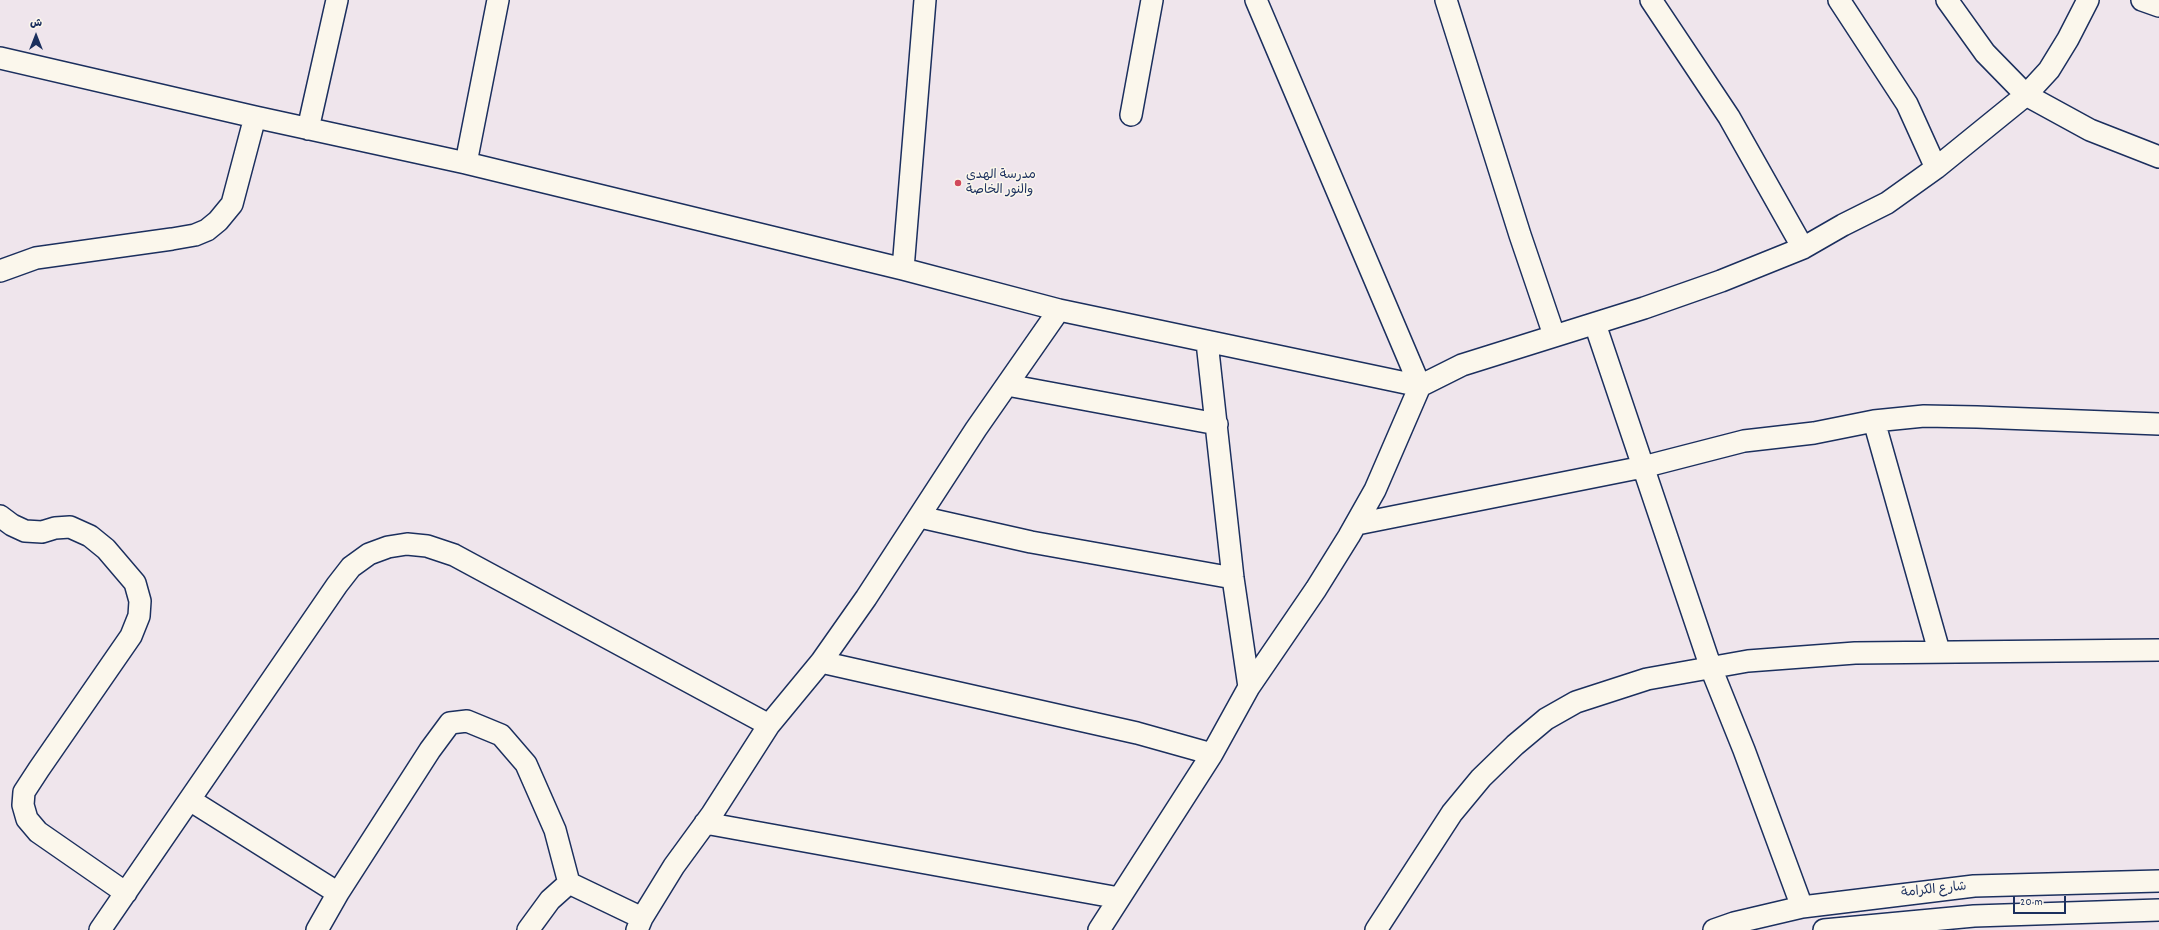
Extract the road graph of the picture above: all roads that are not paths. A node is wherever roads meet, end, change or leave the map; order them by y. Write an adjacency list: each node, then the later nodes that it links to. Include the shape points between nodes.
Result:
1 (337, 0): 17 (street)
2 (498, 0): 19 (street)
3 (925, 0): 22 (street)
4 (1152, 0): 15 (street)
5 (1256, 0): 29 (street)
6 (1446, 0): 26 (street)
7 (1651, 0): 21 (street, via 1729,117)
8 (1839, 0): 20 (street, via 1907,104)
9 (1947, 0): 14 (street, via 1985,53)
10 (2088, 0): 14 (street, via 2049,70)
11 (2142, 0): 12 (street)
12 (2159, 6)
13 (0, 58): 16 (street)
14 (2026, 95): 18 (street, via 2090,130); 20 (street)
15 (1131, 115)
16 (255, 117): 17 (street); 23 (street, via 232,204 207,230 172,239 36,258)
17 (308, 129): 19 (street)
18 (2159, 156)
19 (466, 163): 22 (street)
20 (1936, 168): 21 (street, via 1887,203 1843,224)
21 (1803, 248): 25 (street, via 1721,281)
22 (903, 269): 24 (street)
23 (0, 271)
24 (1059, 310): 27 (street); 28 (street)
25 (1595, 324): 26 (street); 33 (street)
26 (1554, 335): 29 (street, via 1462,365)
27 (1207, 342): 29 (street); 31 (street)
28 (1007, 385): 31 (street); 35 (street)
29 (1420, 386): 36 (street, via 1375,490)
30 (1874, 421): 32 (street, via 1947,416); 33 (street, via 1744,441); 39 (street)
31 (1217, 424): 37 (street)
32 (2159, 424)
33 (1643, 468): 36 (street); 41 (street)
34 (0, 516): 49 (street, via 25,531 42,532 70,528 90,536 106,549 135,583 140,601 139,616 131,636 24,792 23,805 27,819 38,832)
35 (920, 517): 37 (street, via 1032,542); 40 (street)
36 (1357, 524): 42 (street)
37 (1233, 578): 42 (street)
38 (2159, 650): 39 (street)
39 (1939, 651): 41 (street, via 1855,653 1748,661)
40 (821, 662): 43 (street); 44 (street, via 1129,731)
41 (1711, 668): 52 (street); 60 (street, via 1648,679 1615,688 1576,702 1546,720 1481,778 1452,813)
42 (1249, 687): 44 (street)
43 (769, 725): 45 (street, via 454,555 427,546 407,544 369,554 351,567 275,672); 46 (street)
44 (1212, 754): 51 (street)
45 (190, 800): 49 (street); 50 (street)
46 (705, 823): 51 (street); 55 (street, via 674,866)
47 (2159, 881): 52 (street, شارع الكرامة, via 1974,886)
48 (569, 884): 50 (street, via 555,830 526,764 501,735 467,721 450,723); 55 (street); 58 (street, via 550,900)
49 (126, 893): 56 (street)
50 (338, 893): 57 (street)
51 (1119, 898): 59 (street)
52 (1802, 907): 61 (street, شارع الكرامة)
53 (2159, 910): 54 (street)
54 (1975, 923): 62 (street)
55 (640, 924)
56 (100, 930)
57 (317, 930)
58 (528, 930)
59 (1099, 930)
60 (1376, 930)
61 (1714, 930)
62 (1824, 930)

